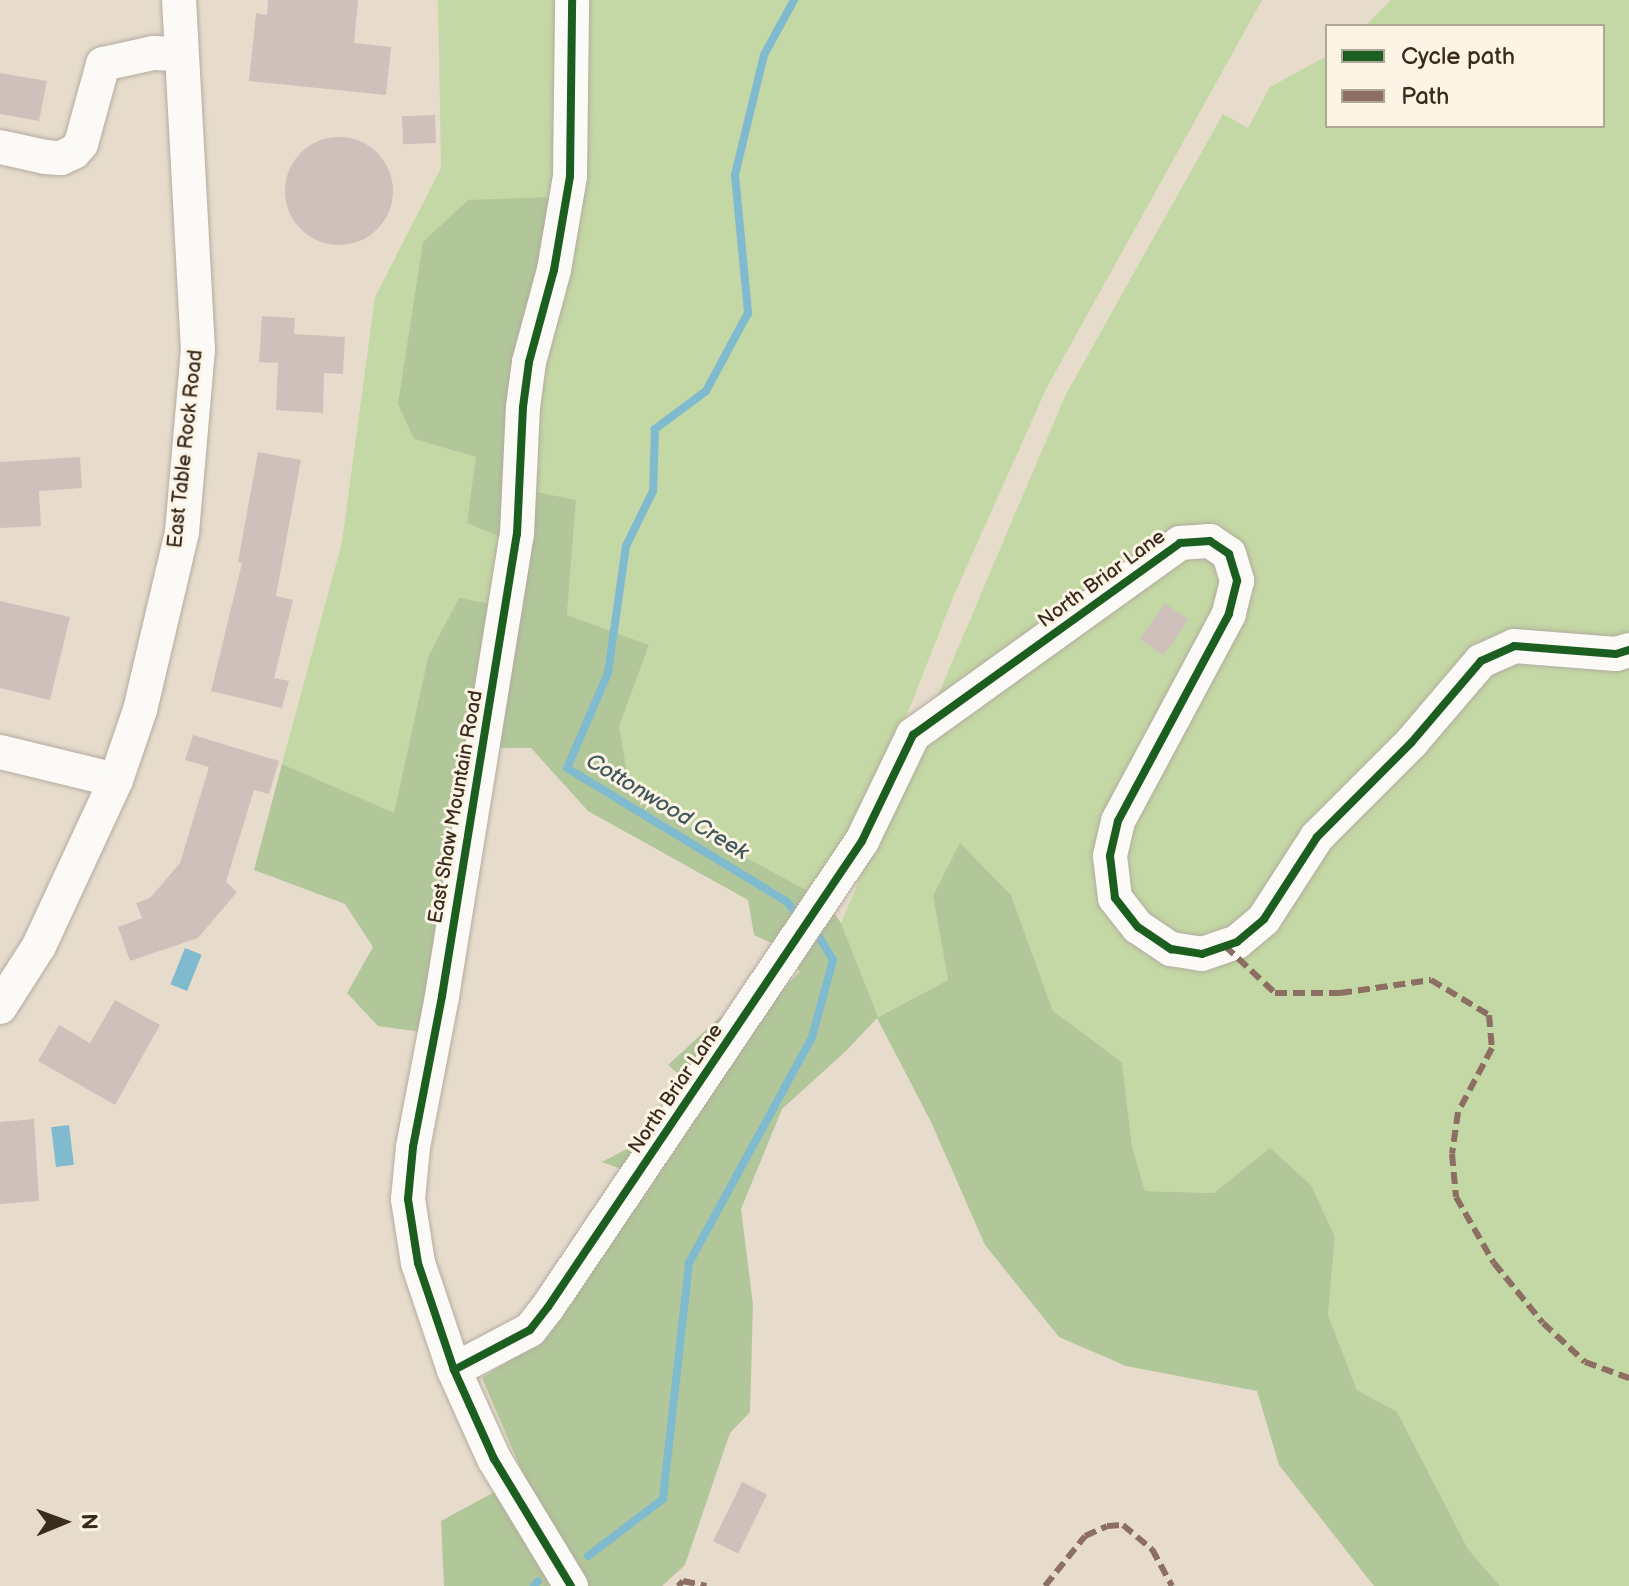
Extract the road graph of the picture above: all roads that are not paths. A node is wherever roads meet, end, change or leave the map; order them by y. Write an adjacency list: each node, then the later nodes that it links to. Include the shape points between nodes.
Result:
1 (179, 0): 3 (street, East Table Rock Road)
2 (572, 0): 9 (street, East Shaw Mountain Road, via 570,176 554,270 529,362 517,534 408,1199 418,1263)
3 (179, 54): 4 (street, via 153,53 103,64 81,144 74,152 45,157); 7 (street, East Table Rock Road, via 198,350 191,433 182,532 140,710)
4 (0, 147)
5 (1629, 650): 9 (street, North Briar Lane, via 1616,654 1514,646 1481,661 1411,743 1317,837 1264,919 1237,942 1202,954 1171,949 1138,927 1115,898 1110,856 1118,821 1229,614 1237,581 1229,554 1210,541 1180,543 913,735 862,841 548,1307 530,1330)
6 (0, 752): 7 (street)
7 (116, 780): 8 (street, East Table Rock Road, via 39,946)
8 (0, 1007)
9 (454, 1370): 10 (street, East Shaw Mountain Road, via 494,1459)
10 (571, 1586)

